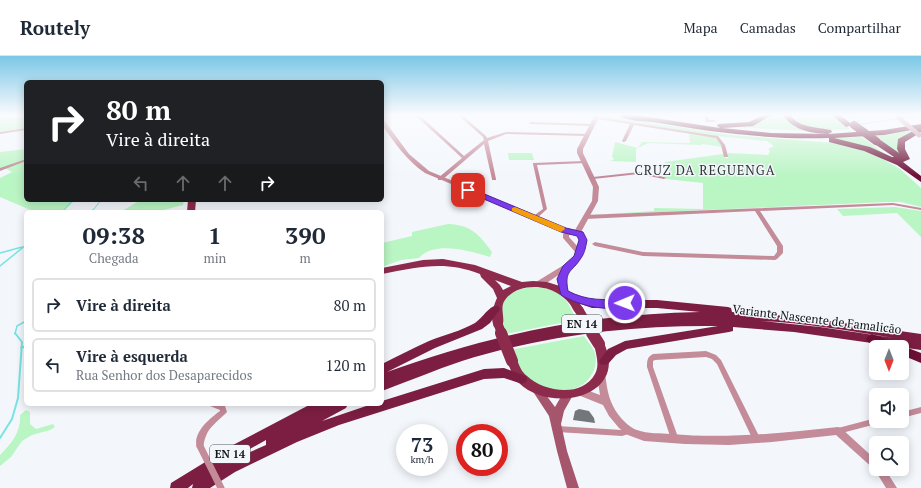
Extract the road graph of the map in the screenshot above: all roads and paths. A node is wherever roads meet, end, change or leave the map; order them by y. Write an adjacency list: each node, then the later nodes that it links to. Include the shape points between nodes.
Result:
1 (391, 135): 28 (street, via 402,151 418,167)
2 (439, 135): 19 (street)
3 (484, 135): 13 (street)
4 (501, 135): 13 (street)
5 (588, 135): 21 (street, via 580,149)
6 (627, 135): 14 (street)
7 (705, 135): 18 (street, via 717,137 723,144)
8 (774, 135): 12 (highway)
9 (844, 135): 12 (highway)
10 (865, 135): 15 (highway)
11 (915, 135): 23 (highway, via 906,137 901,143 901,151)
12 (808, 137): 22 (highway, via 857,146)
13 (486, 140): 16 (street); 17 (street)
14 (624, 141)
15 (873, 141): 22 (highway); 23 (highway)
16 (476, 148): 17 (street); 19 (street)
17 (488, 150): 29 (street)
18 (726, 156)
19 (464, 158): 28 (street)
20 (24, 161): 24 (street)
21 (584, 162): 26 (street); 34 (street, via 535,164 545,209)
22 (898, 163): 30 (highway)
23 (910, 164): 25 (highway)
24 (0, 170)
25 (921, 172)
26 (593, 178): 27 (street, via 639,172); 33 (street, via 596,187 595,201)
27 (664, 178)
28 (440, 179): 34 (street)
29 (494, 179)
30 (921, 180)
31 (921, 209): 32 (street, via 893,204)
32 (757, 210): 33 (street); 39 (street, via 780,246 780,253 775,258 656,254 631,252)
33 (585, 217): 36 (street)
34 (534, 218): 35 (street)
35 (553, 225): 36 (street); 37 (street)
36 (574, 232): 37 (street); 38 (street, via 583,238)
37 (568, 239): 38 (street, via 577,244); 40 (street)
38 (582, 241): 40 (street)
39 (595, 244)
40 (579, 252): 41 (street, via 574,262)
41 (566, 268): 44 (street); 46 (street, via 561,279)
42 (477, 269): 43 (main road, via 457,263 437,262); 45 (main road); 47 (main road, via 497,287)
43 (384, 271)
44 (539, 284): 45 (main road); 46 (main road, via 551,286)
45 (521, 285): 47 (main road)
46 (567, 295): 49 (highway, via 592,304 656,304); 57 (main road, bridge, via 599,344)
47 (501, 297): 48 (main road)
48 (495, 309): 58 (highway, via 487,320 478,326); 61 (main road, bridge, via 512,361)
49 (789, 319): 51 (highway, Variante Nascente de Famalicão / EN 14); 60 (highway, Variante Nascente de Famalicão / EN 14, via 671,316 576,324 470,348)
50 (773, 326): 52 (highway, Variante Nascente de Famalicão / EN 14); 57 (highway, via 716,329 625,345); 62 (highway, Variante Nascente de Famalicão / EN 14, via 676,322 589,329 479,352)
51 (921, 338)
52 (872, 339): 53 (highway); 54 (highway, Variante Nascente de Famalicão / EN 14)
53 (875, 340)
54 (921, 346)
55 (909, 353): 56 (highway)
56 (921, 358)
57 (604, 360): 59 (main road)
58 (384, 368)
59 (601, 375): 64 (main road, via 588,389); 66 (street)
60 (384, 377)
61 (522, 379): 63 (main road); 67 (highway, EN 14, via 504,373 484,374)
62 (384, 385)
63 (537, 390): 65 (main road, via 548,394); 77 (main road, via 551,408)
64 (580, 392): 65 (main road); 66 (street)
65 (568, 395): 77 (main road, via 560,410)
66 (607, 402): 78 (street, via 620,424)
67 (384, 405)
68 (218, 406): 87 (street, bridge, via 223,408 222,412 204,430 200,446)
69 (311, 406): 75 (highway, EN 14)
70 (318, 406): 75 (highway, EN 14)
71 (338, 406): 83 (highway, EN 14)
72 (382, 406): 83 (highway, EN 14, via 337,420)
73 (921, 410): 74 (street)
74 (909, 413)
75 (285, 422): 85 (highway, EN 14)
76 (869, 423): 79 (street)
77 (557, 426): 78 (street, via 622,433); 88 (main road)
78 (629, 431): 80 (street, via 642,436)
79 (838, 431): 81 (street); 82 (street)
80 (676, 440): 81 (street); 81 (street, via 650,367 650,360 653,357 706,354 719,362)
81 (757, 441)
82 (869, 460)
83 (227, 469): 86 (highway, EN 14)
84 (884, 476): 89 (street)
85 (176, 488)
86 (198, 488)
87 (221, 488)
88 (573, 488)
89 (892, 488)

